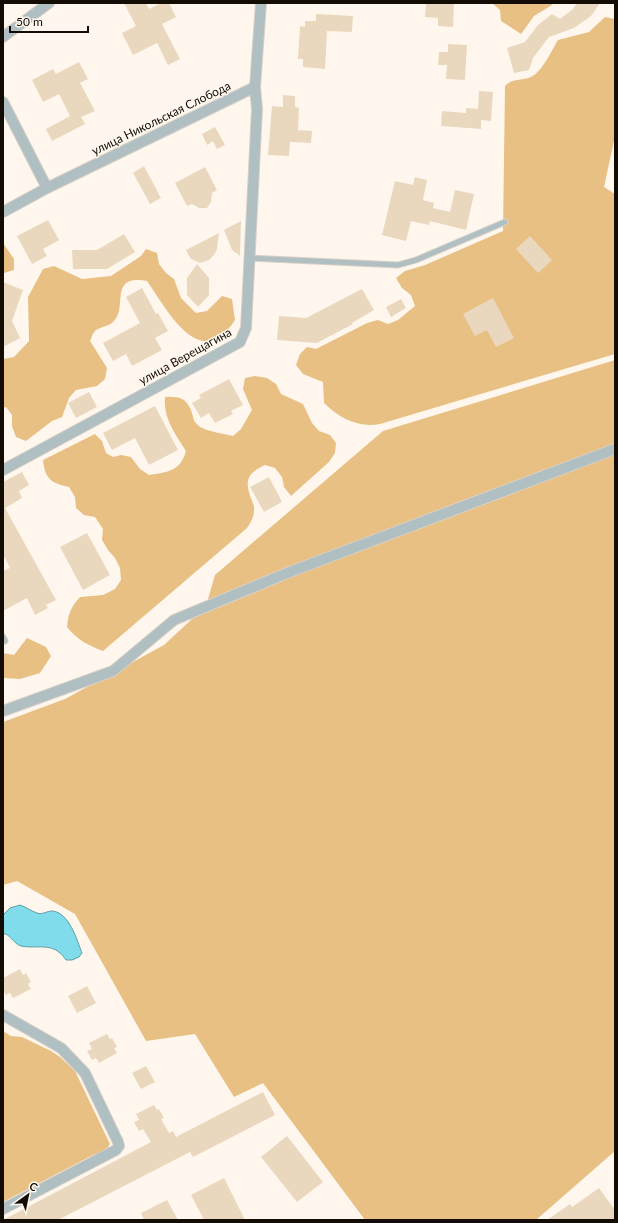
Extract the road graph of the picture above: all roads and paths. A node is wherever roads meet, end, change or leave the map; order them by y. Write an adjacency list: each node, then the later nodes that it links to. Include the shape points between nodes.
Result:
1 (48, 3): 3 (street)
2 (261, 3): 4 (street)
3 (3, 37)
4 (255, 87): 6 (street, улица Никольская Слобода); 9 (street, улица Верещагина, via 257,109)
5 (3, 102): 6 (street)
6 (47, 188): 7 (street, улица Никольская Слобода)
7 (3, 212)
8 (505, 222): 9 (lane, via 416,260 398,264)
9 (250, 258): 11 (street, улица Верещагина, via 246,328 240,342)
10 (615, 449): 12 (street, via 294,570 174,620 113,671)
11 (3, 470)
12 (3, 711)
13 (3, 1015): 14 (street, via 61,1048 85,1072 119,1146 116,1150)
14 (3, 1209)

